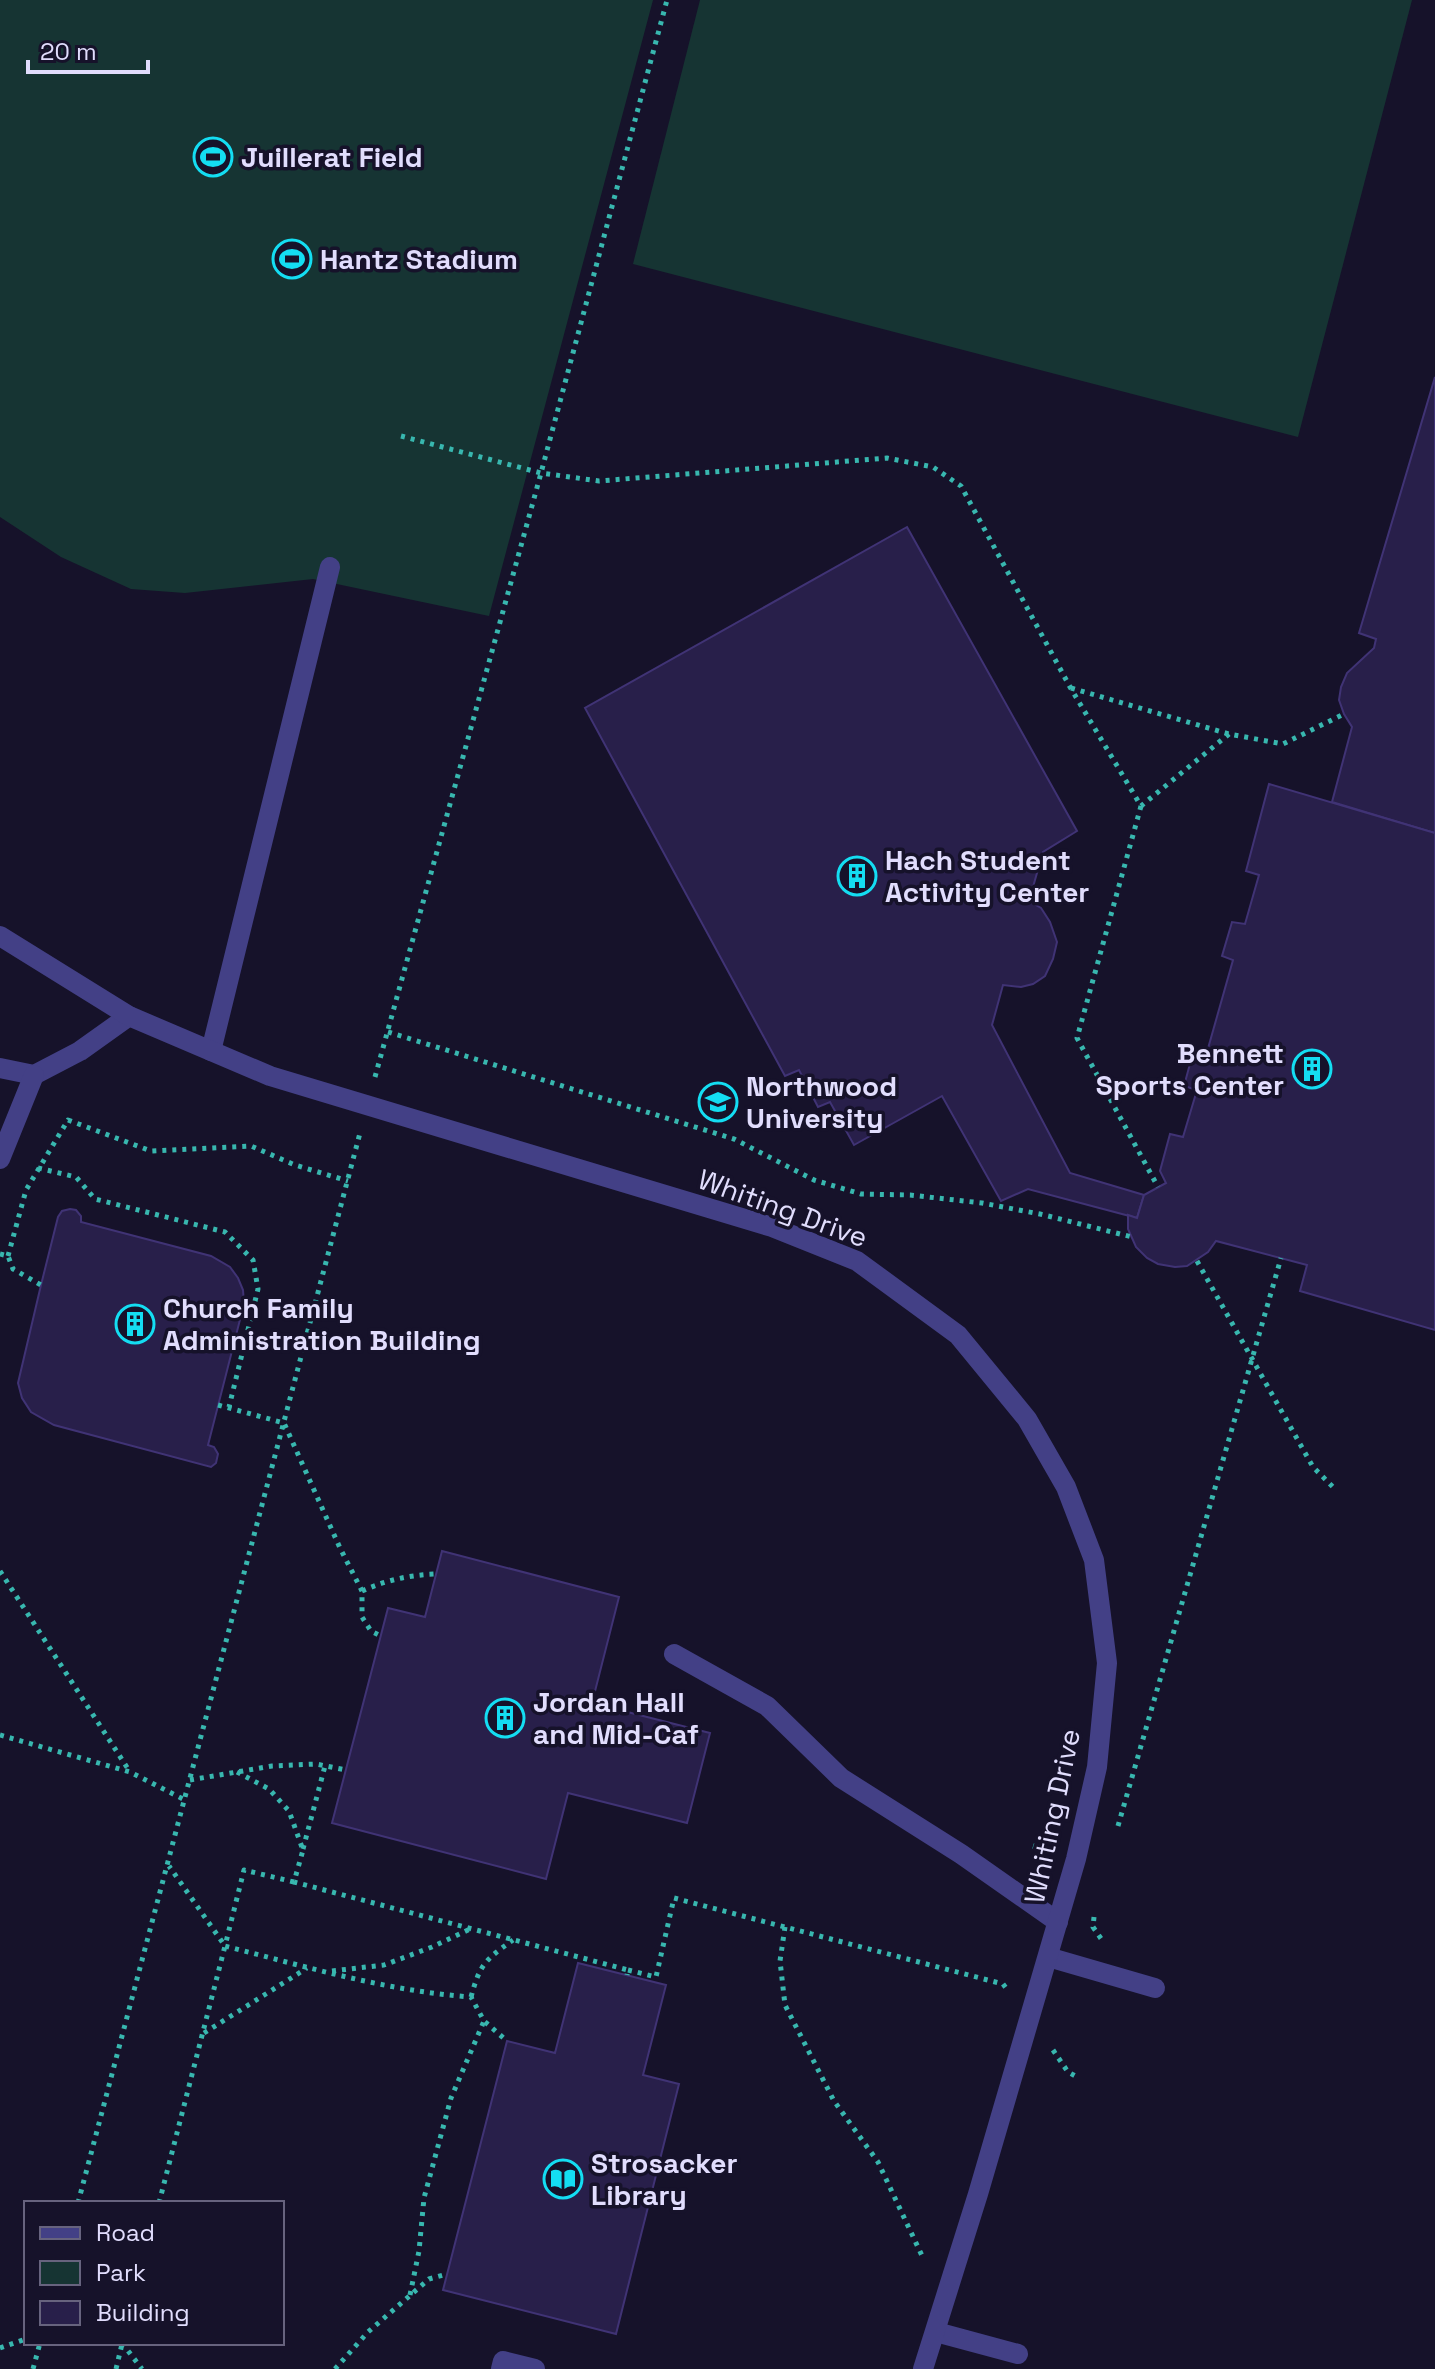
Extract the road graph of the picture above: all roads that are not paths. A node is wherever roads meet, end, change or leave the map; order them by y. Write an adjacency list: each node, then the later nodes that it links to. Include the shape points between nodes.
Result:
1 (330, 567): 4 (street)
2 (0, 936): 3 (street, Whiting Drive)
3 (129, 1016): 4 (street, Whiting Drive); 6 (street)
4 (211, 1051): 9 (street, Whiting Drive, via 270,1076 772,1227 857,1261 958,1335 1027,1419 1066,1487 1094,1560 1107,1663 1097,1767)
5 (0, 1068): 6 (street)
6 (34, 1075): 7 (street)
7 (0, 1159)
8 (674, 1654): 9 (street, via 767,1706 841,1778)
9 (1058, 1922): 10 (street, Whiting Drive)
10 (1048, 1957): 11 (street); 12 (street, Whiting Drive)
11 (1155, 1988)
12 (936, 2332): 13 (street); 16 (street, Whiting Drive)
13 (1018, 2354)
14 (501, 2369): 15 (street, via 503,2361)
15 (535, 2369)
16 (923, 2369)

